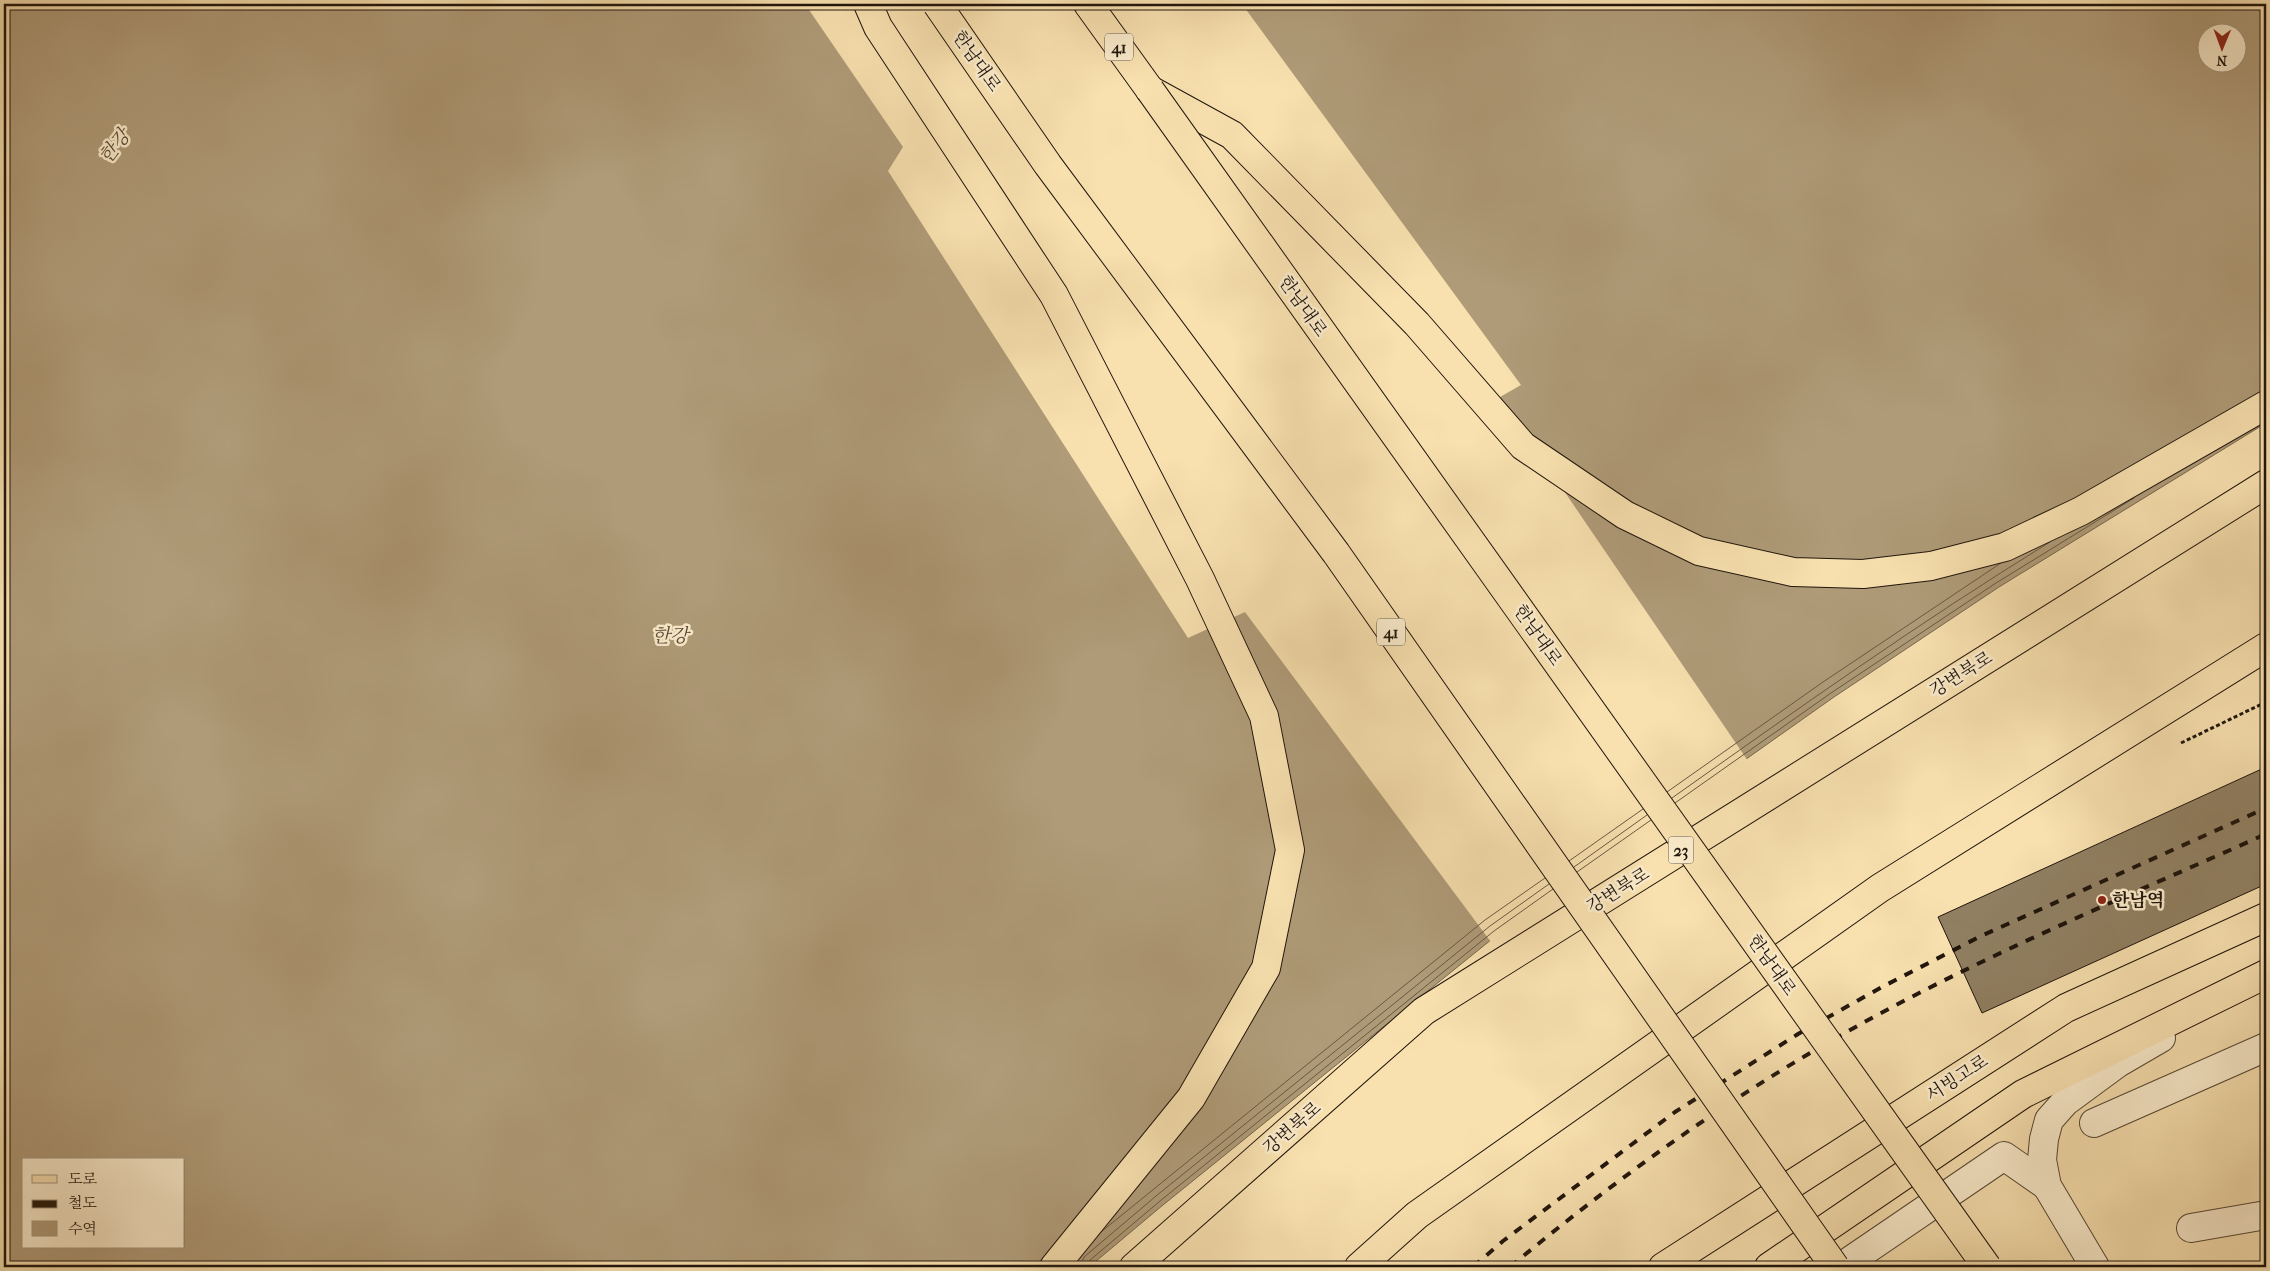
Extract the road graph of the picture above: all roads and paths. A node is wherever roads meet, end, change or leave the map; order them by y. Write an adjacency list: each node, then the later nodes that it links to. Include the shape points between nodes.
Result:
1 (868, 4): 16 (main road, via 878,28 1054,295 1200,579 1264,716 1290,850 1266,968 1191,1098)
2 (937, 4): 21 (main road, 한남대로 / 41, bridge, via 1048,165 1336,553)
3 (1088, 4): 4 (main road, 한남대로 / 41)
4 (1150, 90): 5 (main road, via 1232,135 1417,324 1523,446 1625,515 1699,551 1793,572 1863,574 1931,566 2005,547 2081,511); 23 (main road, 한남대로 / 41, bridge)
5 (2266, 405)
6 (2266, 484): 17 (main road, 강변북로 / 23, bridge, via 1424,1011)
7 (2266, 647): 18 (main road, bridge, via 1880,888 1417,1215)
8 (2266, 917): 19 (main road, 서빙고로, via 2066,1008)
9 (2266, 974): 20 (main road, via 2023,1094)
10 (2266, 978): 13 (street, via 2118,1063 2065,1102 2049,1120 2044,1139 2042,1160)
11 (2266, 1047): 12 (street)
12 (2094, 1123)
13 (2047, 1186): 22 (street, via 2004,1156); 24 (street)
14 (2266, 1215): 15 (street)
15 (2191, 1228)
16 (1054, 1267)
17 (1134, 1267)
18 (1359, 1267)
19 (1663, 1267)
20 (1769, 1267)
21 (1835, 1267)
22 (1841, 1267)
23 (1987, 1267)
24 (2095, 1267)

